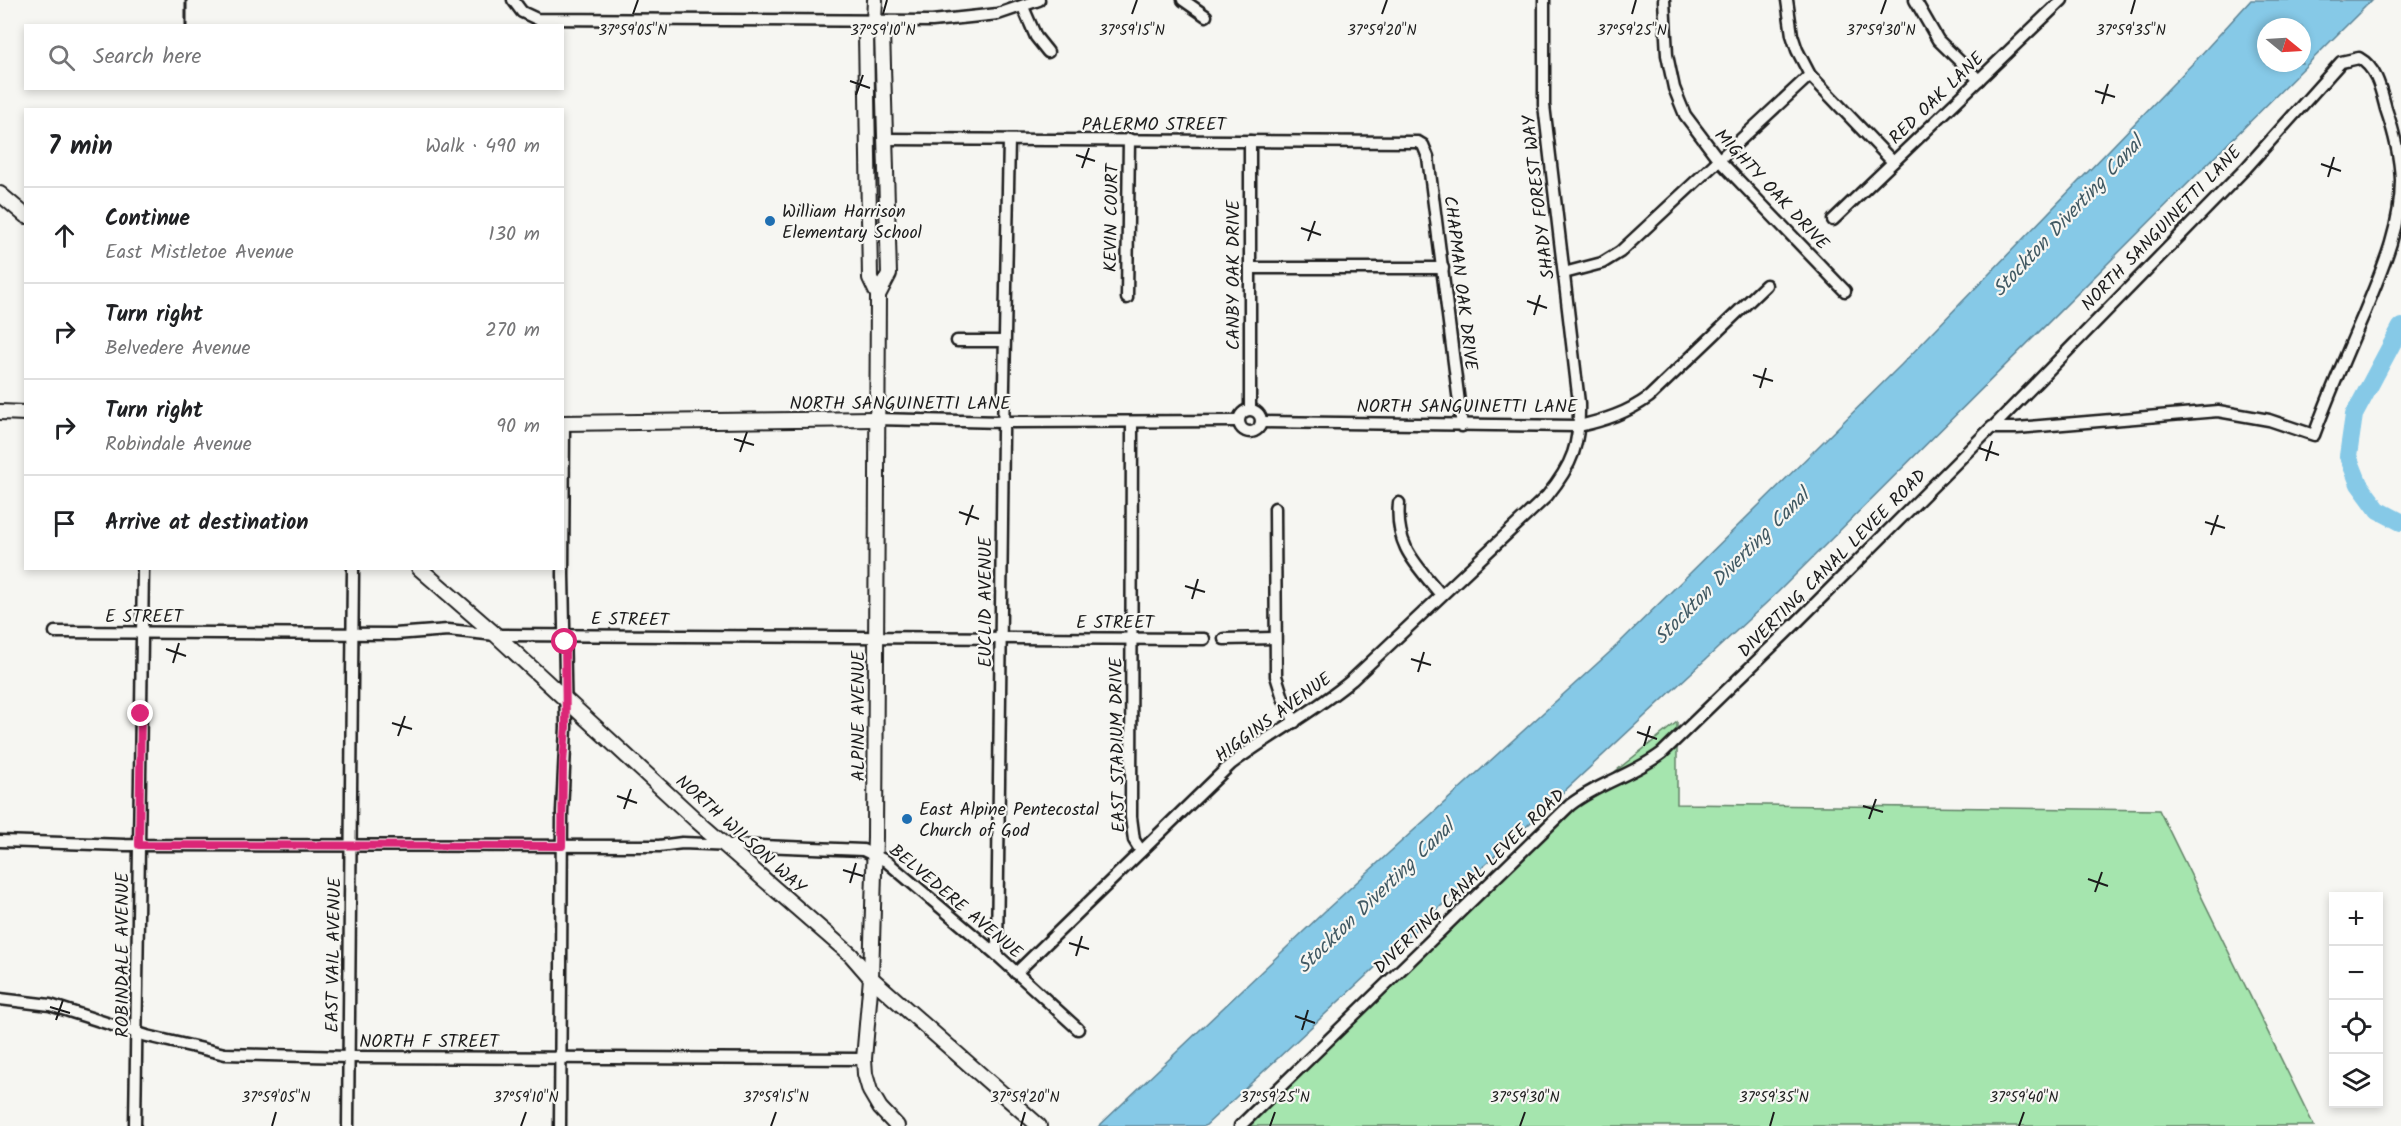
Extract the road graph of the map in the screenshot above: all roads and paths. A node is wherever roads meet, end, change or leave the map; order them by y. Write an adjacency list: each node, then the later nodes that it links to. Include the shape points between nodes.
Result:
1 (513, 0): 12 (street, via 522,12 537,19)
2 (874, 0): 12 (street, ALPINE AVENUE)
3 (1039, 0): 10 (street)
4 (1183, 0): 11 (street)
5 (1544, 0): 28 (street, SHADY FOREST WAY, via 1544,105)
6 (1664, 0): 21 (street, MIGHTY OAK DRIVE, via 1667,55 1674,88 1685,115)
7 (1786, 0): 14 (street, via 1792,35)
8 (1915, 0): 15 (street, via 1938,40)
9 (2062, 0): 15 (street, RED OAK LANE)
10 (1023, 7): 12 (street, via 964,19); 13 (street, via 1036,37)
11 (1206, 16)
12 (874, 21): 16 (street, ALPINE AVENUE, via 882,31); 31 (street, ALPINE AVENUE, via 866,33 867,152 870,278)
13 (1048, 52)
14 (1810, 75): 21 (street); 22 (street)
15 (1979, 80): 22 (street, RED OAK LANE)
16 (884, 139): 17 (street, PALERMO STREET); 31 (street, ALPINE AVENUE, via 889,274)
17 (1009, 140): 18 (street, PALERMO STREET); 33 (street, EUCLID AVENUE)
18 (1129, 140): 19 (street, PALERMO STREET); 32 (street, KEVIN COURT)
19 (1250, 141): 20 (street, PALERMO STREET, via 1411,141); 26 (street, CANBY OAK DRIVE)
20 (1423, 145): 27 (street, CHAPMAN OAK DRIVE, via 1428,157)
21 (1719, 160): 28 (street, via 1620,252 1602,263); 30 (street, MIGHTY OAK DRIVE)
22 (1893, 162): 25 (street, RED OAK LANE)
23 (0, 194): 24 (street)
24 (24, 214)
25 (1833, 220)
26 (1250, 268): 27 (street); 35 (street, CANBY OAK DRIVE)
27 (1443, 268): 44 (street, CHAPMAN OAK DRIVE)
28 (1564, 273): 45 (street, SHADY FOREST WAY)
29 (1766, 285): 45 (street, NORTH SANGUINETTI LANE, via 1649,397 1631,410)
30 (1845, 291)
31 (878, 295): 38 (street, ALPINE AVENUE)
32 (1127, 298)
33 (1004, 340): 34 (street); 40 (street, EUCLID AVENUE)
34 (957, 341)
35 (1250, 409): 39 (street, via 1243,411); 42 (street, via 1257,412)
36 (0, 412): 37 (street)
37 (24, 413)
38 (876, 419): 40 (street, NORTH SANGUINETTI LANE); 43 (street, NORTH SANGUINETTI LANE); 59 (street, ALPINE AVENUE)
39 (1238, 421): 41 (street, NORTH SANGUINETTI LANE); 42 (street, via 1251,432)
40 (1003, 422): 41 (street, NORTH SANGUINETTI LANE); 60 (street, EUCLID AVENUE)
41 (1132, 422): 61 (street, EAST STADIUM DRIVE)
42 (1261, 422): 44 (street, NORTH SANGUINETTI LANE)
43 (564, 423)
44 (1462, 426): 45 (street, NORTH SANGUINETTI LANE)
45 (1579, 426): 53 (street, HIGGINS AVENUE, via 1569,465 1547,496)
46 (1993, 428): 46 (street, NORTH SANGUINETTI LANE, via 2218,411 2269,420 2314,435 2385,262 2400,198 2396,138 2373,70 2365,61 2359,58 2342,62 2246,168); 88 (street, DIVERTING CANAL LEVEE ROAD, via 1662,753 1570,805)
47 (1399, 503): 53 (street, via 1397,520 1405,551)
48 (1275, 508): 62 (street)
49 (564, 529): 58 (street)
50 (143, 570): 55 (street, ROBINDALE AVENUE)
51 (353, 570): 56 (street, EAST VAIL AVENUE)
52 (421, 570): 57 (street, NORTH WILSON WAY)
53 (1441, 595): 66 (street, HIGGINS AVENUE, via 1352,680)
54 (55, 632): 55 (street, E STREET)
55 (141, 633): 56 (street, E STREET); 68 (street, ROBINDALE AVENUE)
56 (353, 634): 57 (street, E STREET, via 448,630); 69 (street, EAST VAIL AVENUE)
57 (496, 635): 58 (street, E STREET); 65 (street, NORTH WILSON WAY)
58 (565, 635): 59 (street, E STREET); 65 (street)
59 (877, 638): 60 (street, E STREET); 73 (street, ALPINE AVENUE)
60 (1002, 638): 61 (street, E STREET); 74 (street, EUCLID AVENUE)
61 (1132, 638): 63 (street, E STREET); 72 (street, EAST STADIUM DRIVE, via 1131,817 1134,840)
62 (1275, 638): 64 (street); 66 (street, via 1276,676)
63 (1204, 639)
64 (1224, 639)
65 (565, 699): 70 (street, NORTH WILSON WAY); 71 (street)
66 (1295, 722): 72 (street, HIGGINS AVENUE, via 1231,764)
67 (0, 841): 68 (street, BELVEDERE AVENUE)
68 (139, 845): 69 (street, BELVEDERE AVENUE); 79 (street, ROBINDALE AVENUE)
69 (351, 845): 71 (street, BELVEDERE AVENUE); 80 (street, EAST VAIL AVENUE)
70 (724, 845): 71 (street, BELVEDERE AVENUE); 73 (street, BELVEDERE AVENUE, via 863,850); 76 (street, NORTH WILSON WAY, via 851,955)
71 (562, 846): 81 (street)
72 (1141, 850): 75 (street, HIGGINS AVENUE)
73 (874, 854): 74 (street, BELVEDERE AVENUE); 76 (street, ALPINE AVENUE)
74 (997, 955): 75 (street, BELVEDERE AVENUE)
75 (1016, 973): 78 (street, BELVEDERE AVENUE)
76 (871, 978): 82 (street, ALPINE AVENUE); 87 (street, NORTH WILSON WAY)
77 (0, 999): 79 (street, NORTH F STREET, via 50,1005)
78 (1078, 1029)
79 (138, 1032): 80 (street, NORTH F STREET, via 225,1054); 83 (street, ROBINDALE AVENUE)
80 (348, 1057): 81 (street, NORTH F STREET); 84 (street, EAST VAIL AVENUE)
81 (560, 1057): 82 (street, NORTH F STREET); 85 (street)
82 (864, 1059): 86 (street, ALPINE AVENUE, via 870,1091)
83 (135, 1126)
84 (348, 1126)
85 (560, 1126)
86 (897, 1126)
87 (1039, 1126)
88 (1240, 1126)

